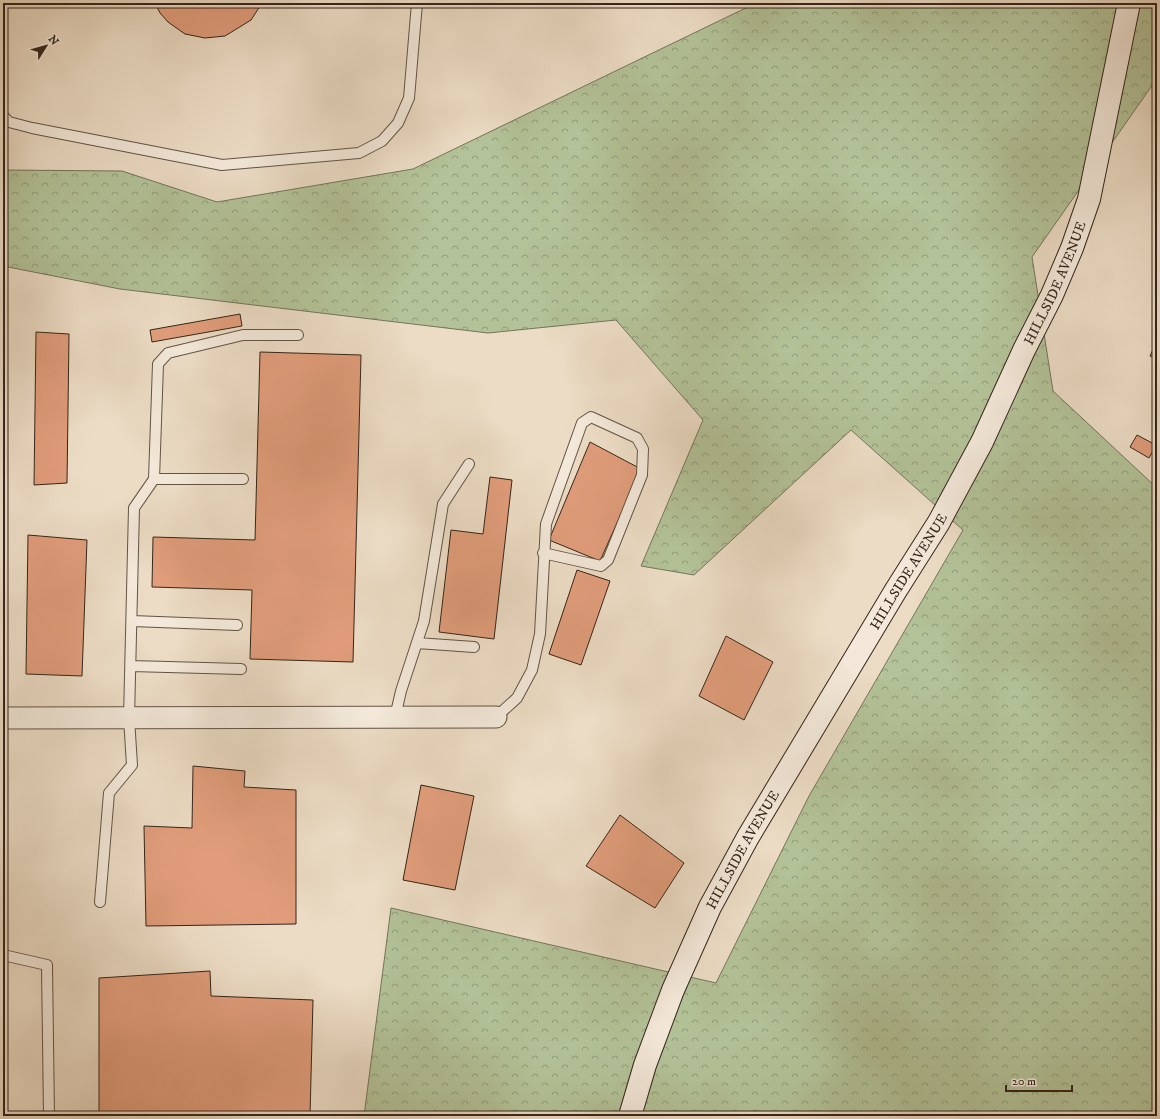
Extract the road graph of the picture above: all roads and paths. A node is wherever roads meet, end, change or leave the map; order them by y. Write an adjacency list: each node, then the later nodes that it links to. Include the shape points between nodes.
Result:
1 (417, 3): 3 (lane, via 409,98 398,123 382,141 359,153 222,165 32,128 10,122)
2 (1129, 3): 22 (street, HILLSIDE AVENUE, via 1089,199 1052,295 982,442 939,522 752,830 710,907 672,990)
3 (3, 116)
4 (298, 335): 6 (lane, via 243,335 168,353 158,364)
5 (469, 464): 11 (lane, via 443,504 424,621)
6 (154, 479): 7 (lane); 9 (lane, via 134,508)
7 (243, 479)
8 (544, 553): 8 (lane, via 546,524 582,423 591,417 637,438 643,449 642,475 608,560 601,566); 16 (lane, via 540,634 532,670 518,698)
9 (132, 621): 10 (lane); 13 (lane)
10 (237, 625)
11 (417, 643): 12 (lane); 15 (lane)
12 (474, 647)
13 (131, 666): 14 (lane); 18 (lane)
14 (241, 669)
15 (395, 717): 16 (street); 18 (street)
16 (496, 717)
17 (3, 718): 18 (street)
18 (129, 718): 19 (lane, via 132,765 109,793)
19 (100, 902)
20 (3, 955): 21 (lane, via 47,965)
21 (49, 1116)
22 (630, 1116)

